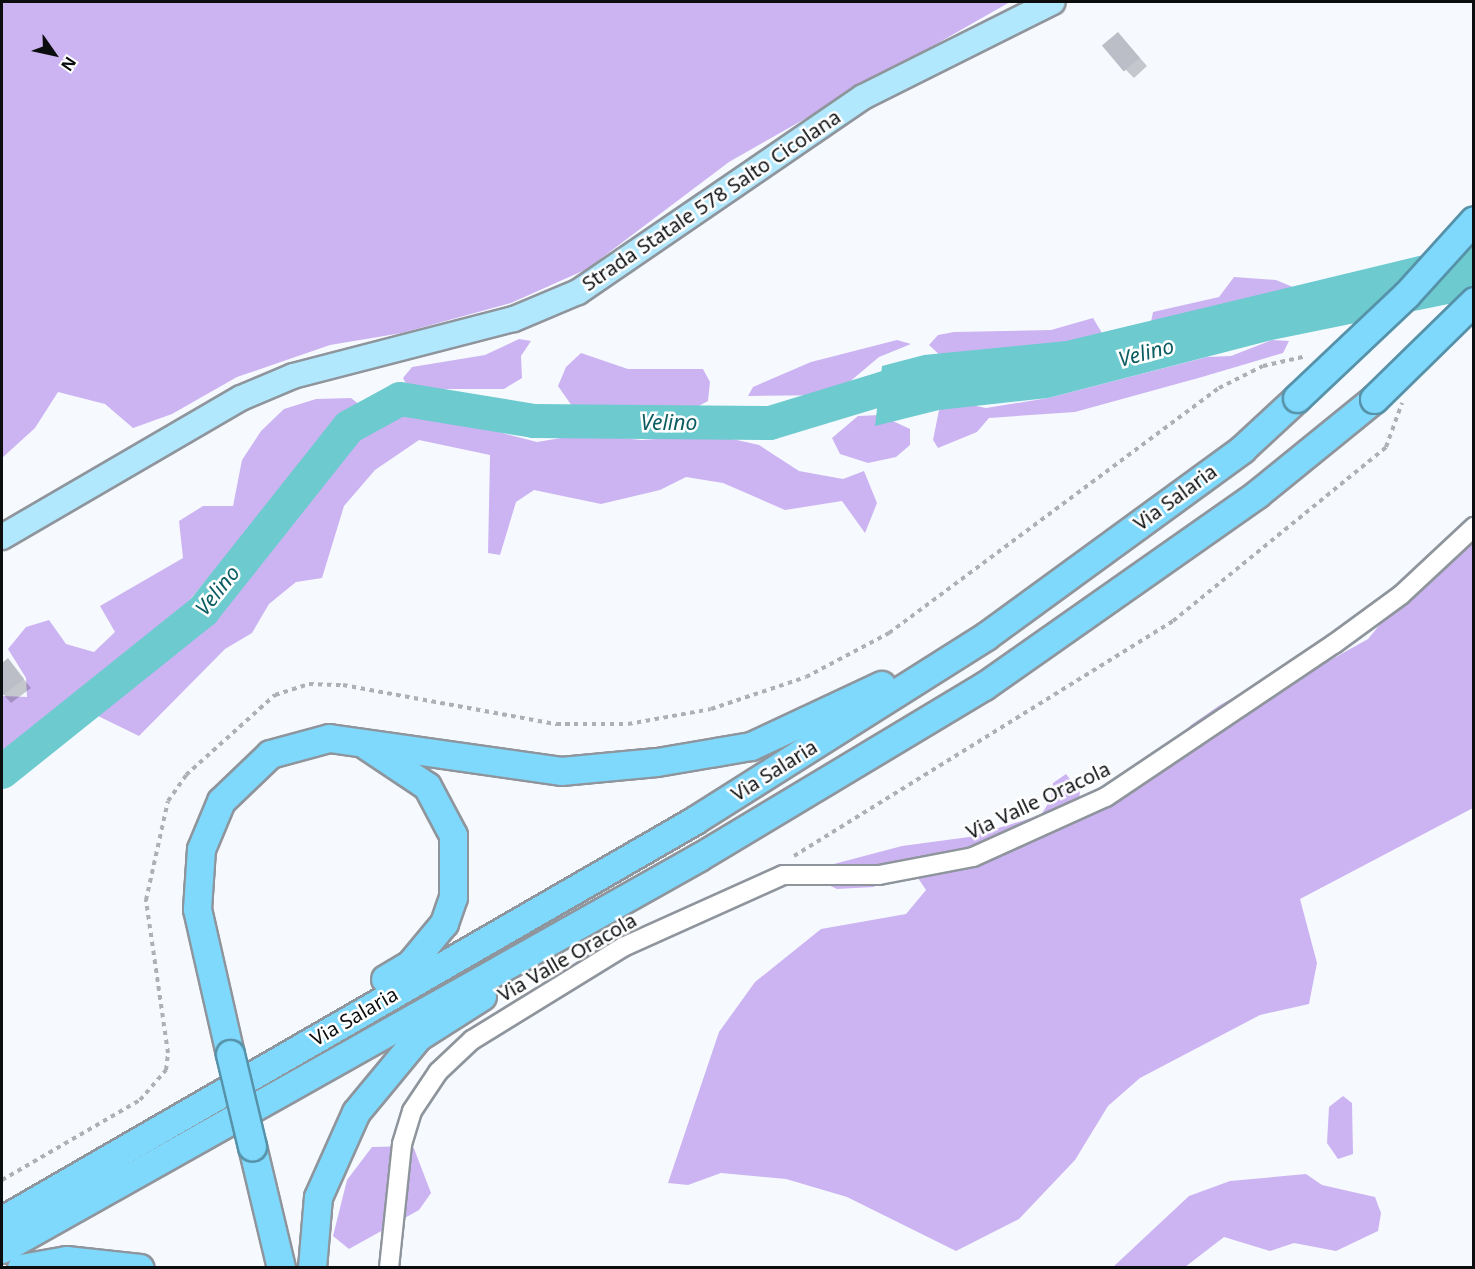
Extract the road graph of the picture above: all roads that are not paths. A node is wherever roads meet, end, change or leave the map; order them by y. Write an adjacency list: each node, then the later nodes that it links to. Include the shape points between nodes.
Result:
1 (1053, 2): 5 (main road, Strada Statale 578 Salto Cicolana, via 863,97 578,292 461,336 293,376 252,393)
2 (1473, 220): 6 (highway, Via Salaria, bridge, via 1406,295 1242,449)
3 (1473, 301): 8 (highway, Via Salaria, bridge, via 1374,399 1257,494 984,686)
4 (1473, 527): 16 (street, Via Valle Oracola, via 1353,630 1106,796 973,857 879,875 783,874 623,947 471,1040 438,1072 412,1111 402,1144)
5 (2, 537)
6 (986, 636): 7 (highway, via 752,746 657,762 561,771); 9 (highway, Via Salaria, via 695,820)
7 (349, 740): 9 (highway, via 392,758 427,786 450,826 453,897 429,945 410,964); 14 (highway, bridge, via 310,741 270,754 227,795 209,823 201,849 197,909)
8 (699, 857): 11 (highway, Via Salaria); 15 (highway, via 418,1037 394,1061 356,1112 327,1167 318,1197)
9 (30, 1203): 10 (highway, Via Salaria)
10 (2, 1220)
11 (2, 1250)
12 (21, 1268): 13 (highway, via 66,1260)
13 (140, 1268)
14 (281, 1268)
15 (312, 1268)
16 (389, 1268)

